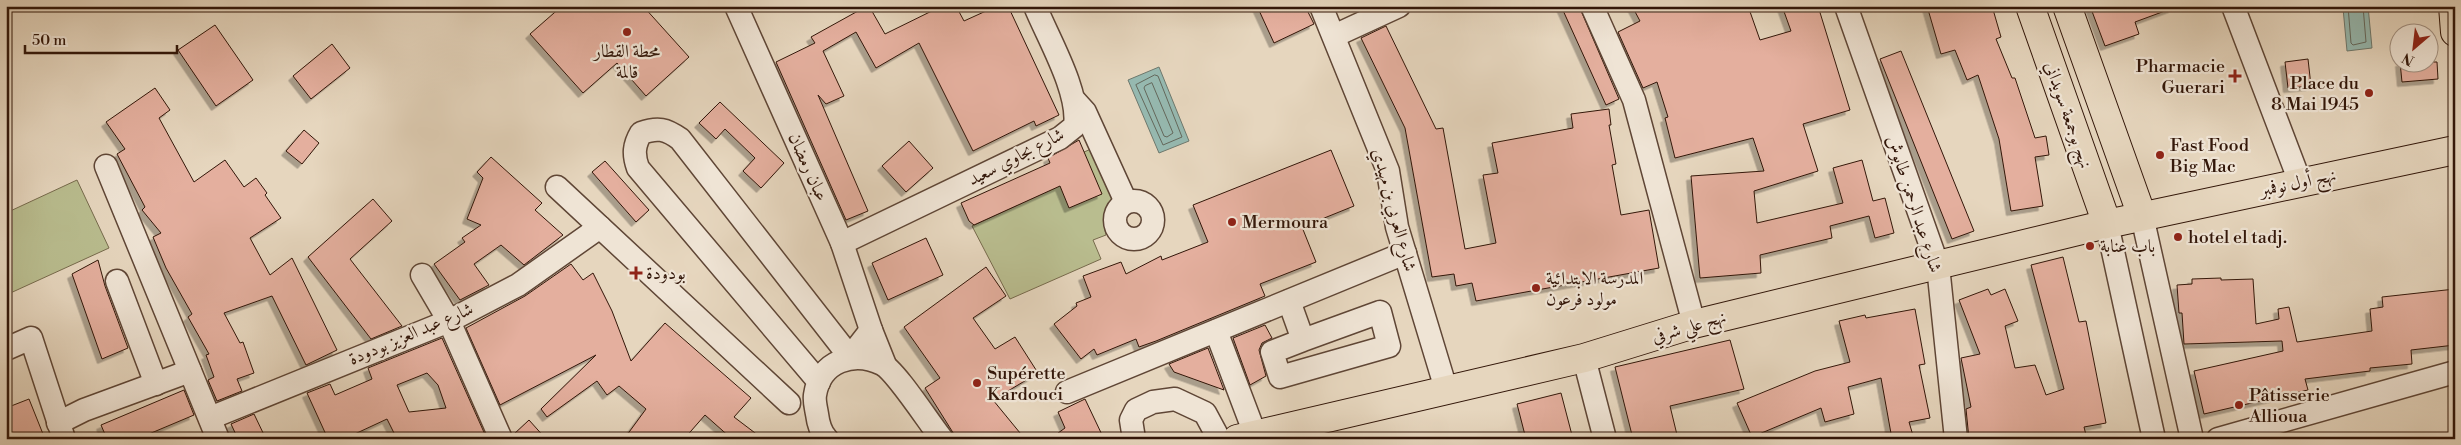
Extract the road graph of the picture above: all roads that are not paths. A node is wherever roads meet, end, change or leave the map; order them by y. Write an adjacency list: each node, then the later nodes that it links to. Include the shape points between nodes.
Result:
1 (736, 6): 22 (street, عبان رمضان)
2 (1035, 6): 13 (street, شارع بجاوي سعيد)
3 (1321, 6): 12 (street, شارع العربي بن مهيدي)
4 (1399, 6): 12 (street)
5 (1592, 6): 29 (street, via 1634,100)
6 (1846, 6): 24 (street, شارع عبد الرحمن طابوش)
7 (2030, 6): 20 (main road, نهج بوجمعة سويداني)
8 (2067, 6): 19 (main road, نهج بوجمعة سويداني)
9 (2233, 6): 16 (street)
10 (2453, 6): 11 (main road)
11 (2455, 32)
12 (1334, 36): 23 (street, شارع العربي بن مهيدي, via 1388,171 1397,227)
13 (1074, 100): 18 (street, via 1085,112); 22 (street, شارع بجاوي سعيد, via 1075,126 1060,138)
14 (2455, 150): 16 (main road, نهج أول نوفمبر)
15 (106, 166): 37 (street)
16 (2300, 182): 19 (main road, نهج أول نوفمبر)
17 (557, 187): 21 (street)
18 (1126, 202)
19 (2142, 216): 20 (main road, نهج علي شرفي); 56 (street)
20 (2106, 224): 24 (main road, نهج علي شرفي); 55 (street)
21 (600, 227): 28 (street, شارع عبد العزيز بودودة, via 518,285); 43 (street)
22 (842, 244): 30 (street, عبان رمضان)
23 (1405, 253): 27 (street); 41 (street, شارع العربي بن مهيدي)
24 (1938, 266): 29 (main road, نهج علي شرفي); 54 (street, شارع عبد الرحمن طابوش)
25 (422, 275): 28 (street)
26 (117, 281): 39 (street)
27 (1289, 301): 31 (street); 32 (street)
28 (449, 321): 44 (street, شارع عبد العزيز بودودة); 49 (street)
29 (1694, 324): 35 (main road, نهج علي شرفي)
30 (871, 330): 34 (street); 36 (street, عبان رمضان)
31 (1216, 331): 42 (street); 47 (street)
32 (1304, 340): 32 (street, via 1272,352 1280,377 1389,346 1380,312)
33 (7, 347): 45 (street, via 31,338)
34 (850, 357): 36 (street, via 867,357); 40 (street, via 832,366); 40 (street, via 680,139 667,130 654,128 641,133 635,143 634,156 638,168)
35 (1584, 358): 41 (main road, نهج علي شرفي); 53 (street)
36 (885, 365): 50 (street, عبان رمضان)
37 (190, 371): 39 (street); 44 (street)
38 (2455, 372): 57 (street)
39 (156, 384): 45 (street, via 84,410)
40 (816, 389): 43 (street); 46 (street, via 817,418)
41 (1446, 389): 47 (main road, نهج علي شرفي)
42 (1067, 392)
43 (789, 403): 46 (street)
44 (210, 418): 48 (street)
45 (61, 431)
46 (825, 437)
47 (1246, 437)
48 (218, 439)
49 (502, 439)
50 (942, 439)
51 (1134, 439): 52 (street, via 1131,420 1136,410 1153,402 1175,399 1205,413)
52 (1219, 439)
53 (1605, 439)
54 (1956, 439)
55 (2154, 439)
56 (2192, 439)
57 (2218, 439)

